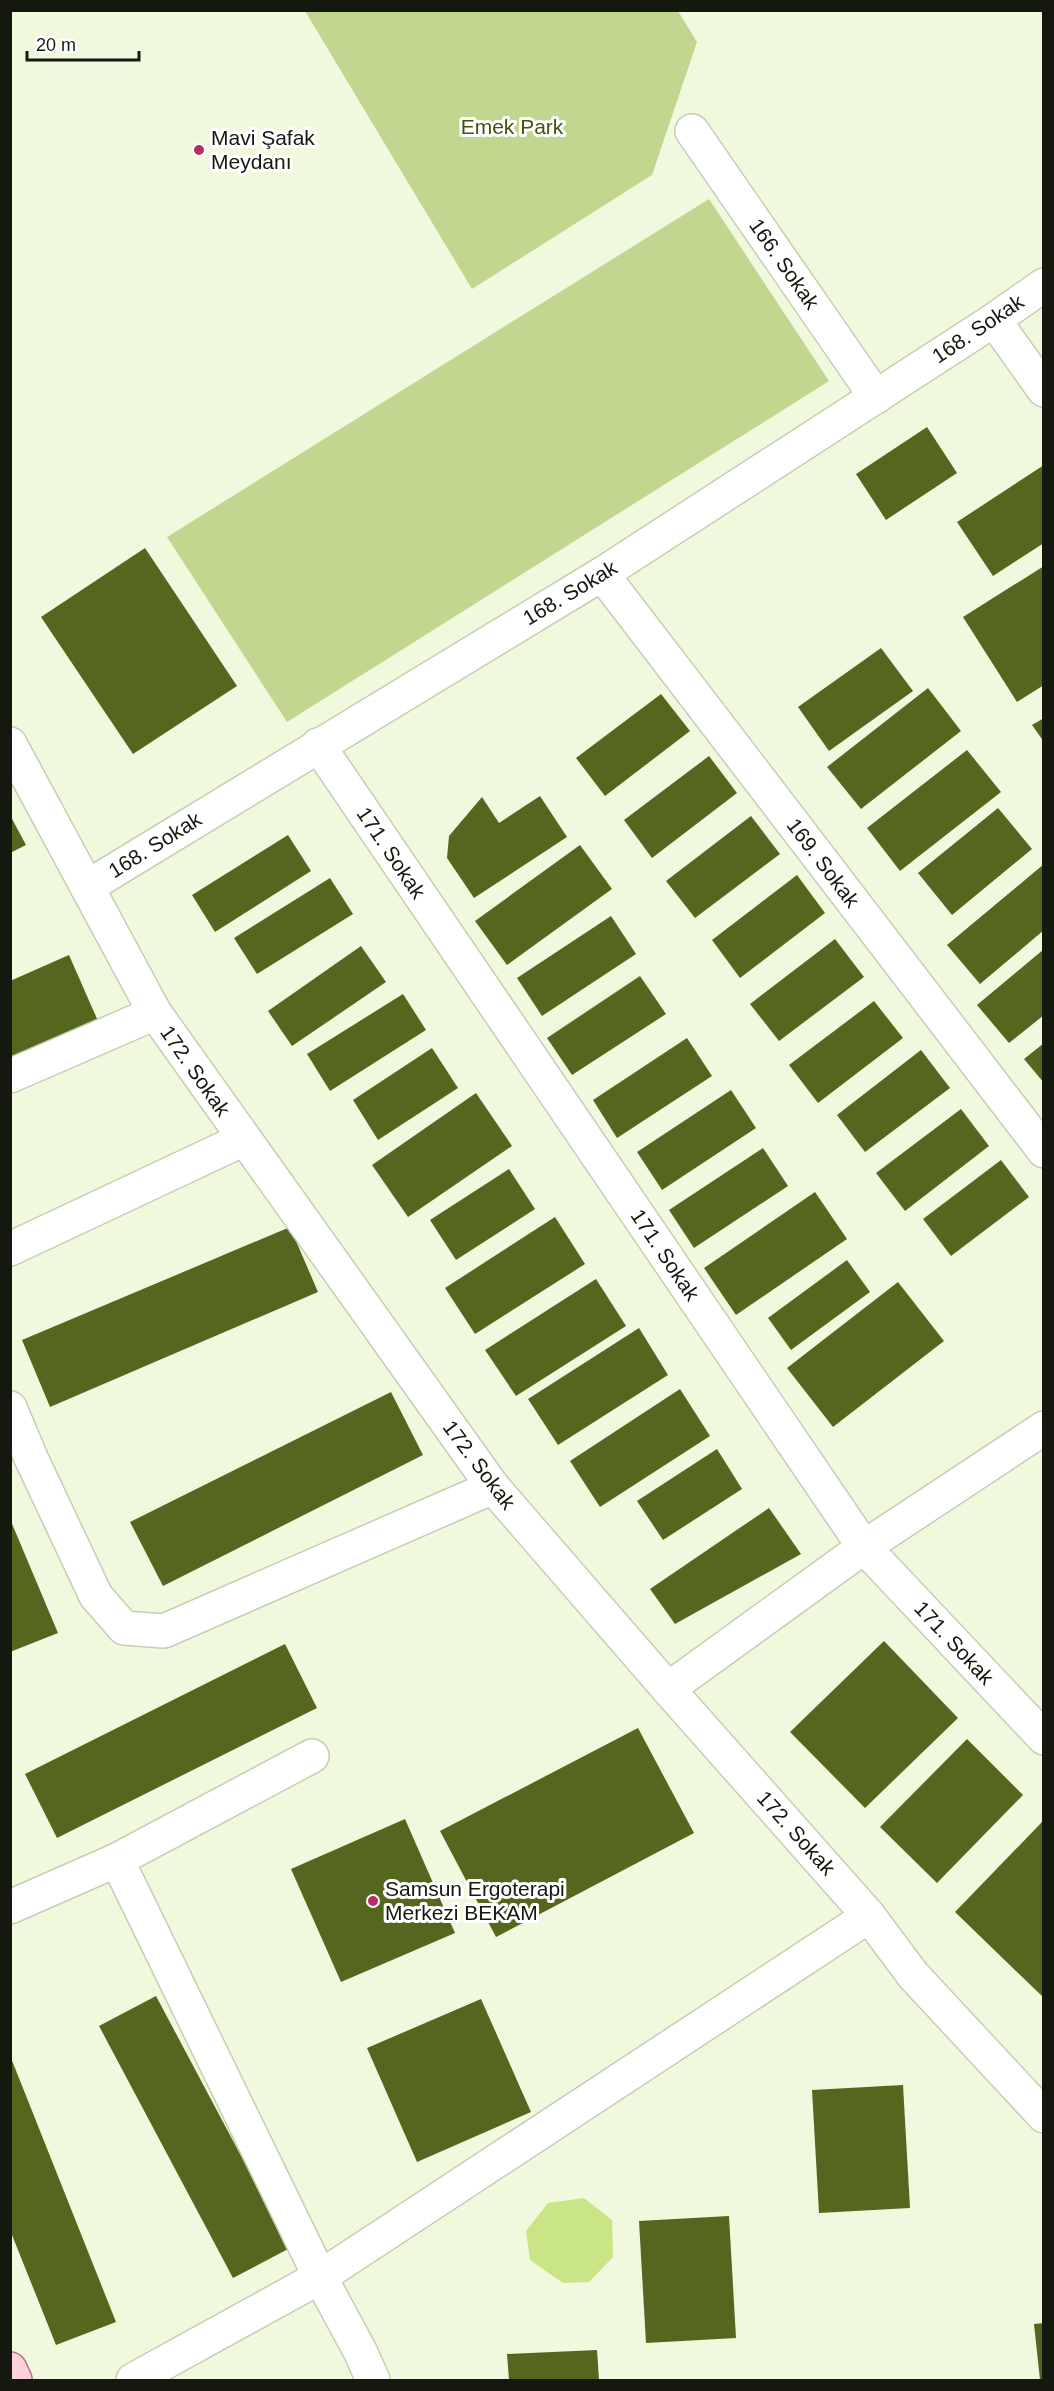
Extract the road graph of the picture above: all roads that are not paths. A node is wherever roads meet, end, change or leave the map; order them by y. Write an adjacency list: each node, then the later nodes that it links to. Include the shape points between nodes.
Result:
1 (693, 131): 5 (street, 166. Sokak)
2 (1044, 285): 3 (street, 168. Sokak)
3 (994, 320): 4 (street); 5 (street, 168. Sokak)
4 (1044, 390)
5 (876, 397): 6 (street, 168. Sokak)
6 (602, 574): 8 (street, 168. Sokak); 13 (street, 169. Sokak)
7 (10, 744): 9 (street, 172. Sokak)
8 (318, 746): 9 (street, 168. Sokak); 18 (street, 171. Sokak)
9 (87, 887): 10 (street, 172. Sokak)
10 (155, 1013): 11 (street); 12 (street, 172. Sokak)
11 (10, 1076)
12 (244, 1139): 14 (street); 17 (street, 172. Sokak)
13 (1044, 1151)
14 (10, 1249)
15 (10, 1408): 17 (street, via 96,1596 124,1628 164,1631)
16 (1044, 1428): 18 (street)
17 (493, 1487): 19 (street, 172. Sokak)
18 (864, 1547): 19 (street); 20 (street, 171. Sokak)
19 (668, 1689): 24 (street, 172. Sokak)
20 (1044, 1738)
21 (312, 1756): 22 (street)
22 (117, 1860): 23 (street); 26 (street)
23 (10, 1907)
24 (869, 1916): 25 (street, 172. Sokak, via 914,1975); 26 (street)
25 (1044, 2116)
26 (320, 2277): 29 (street); 30 (street)
27 (10, 2369): 28 (main road)
28 (15, 2380)
29 (134, 2380)
30 (372, 2380)

